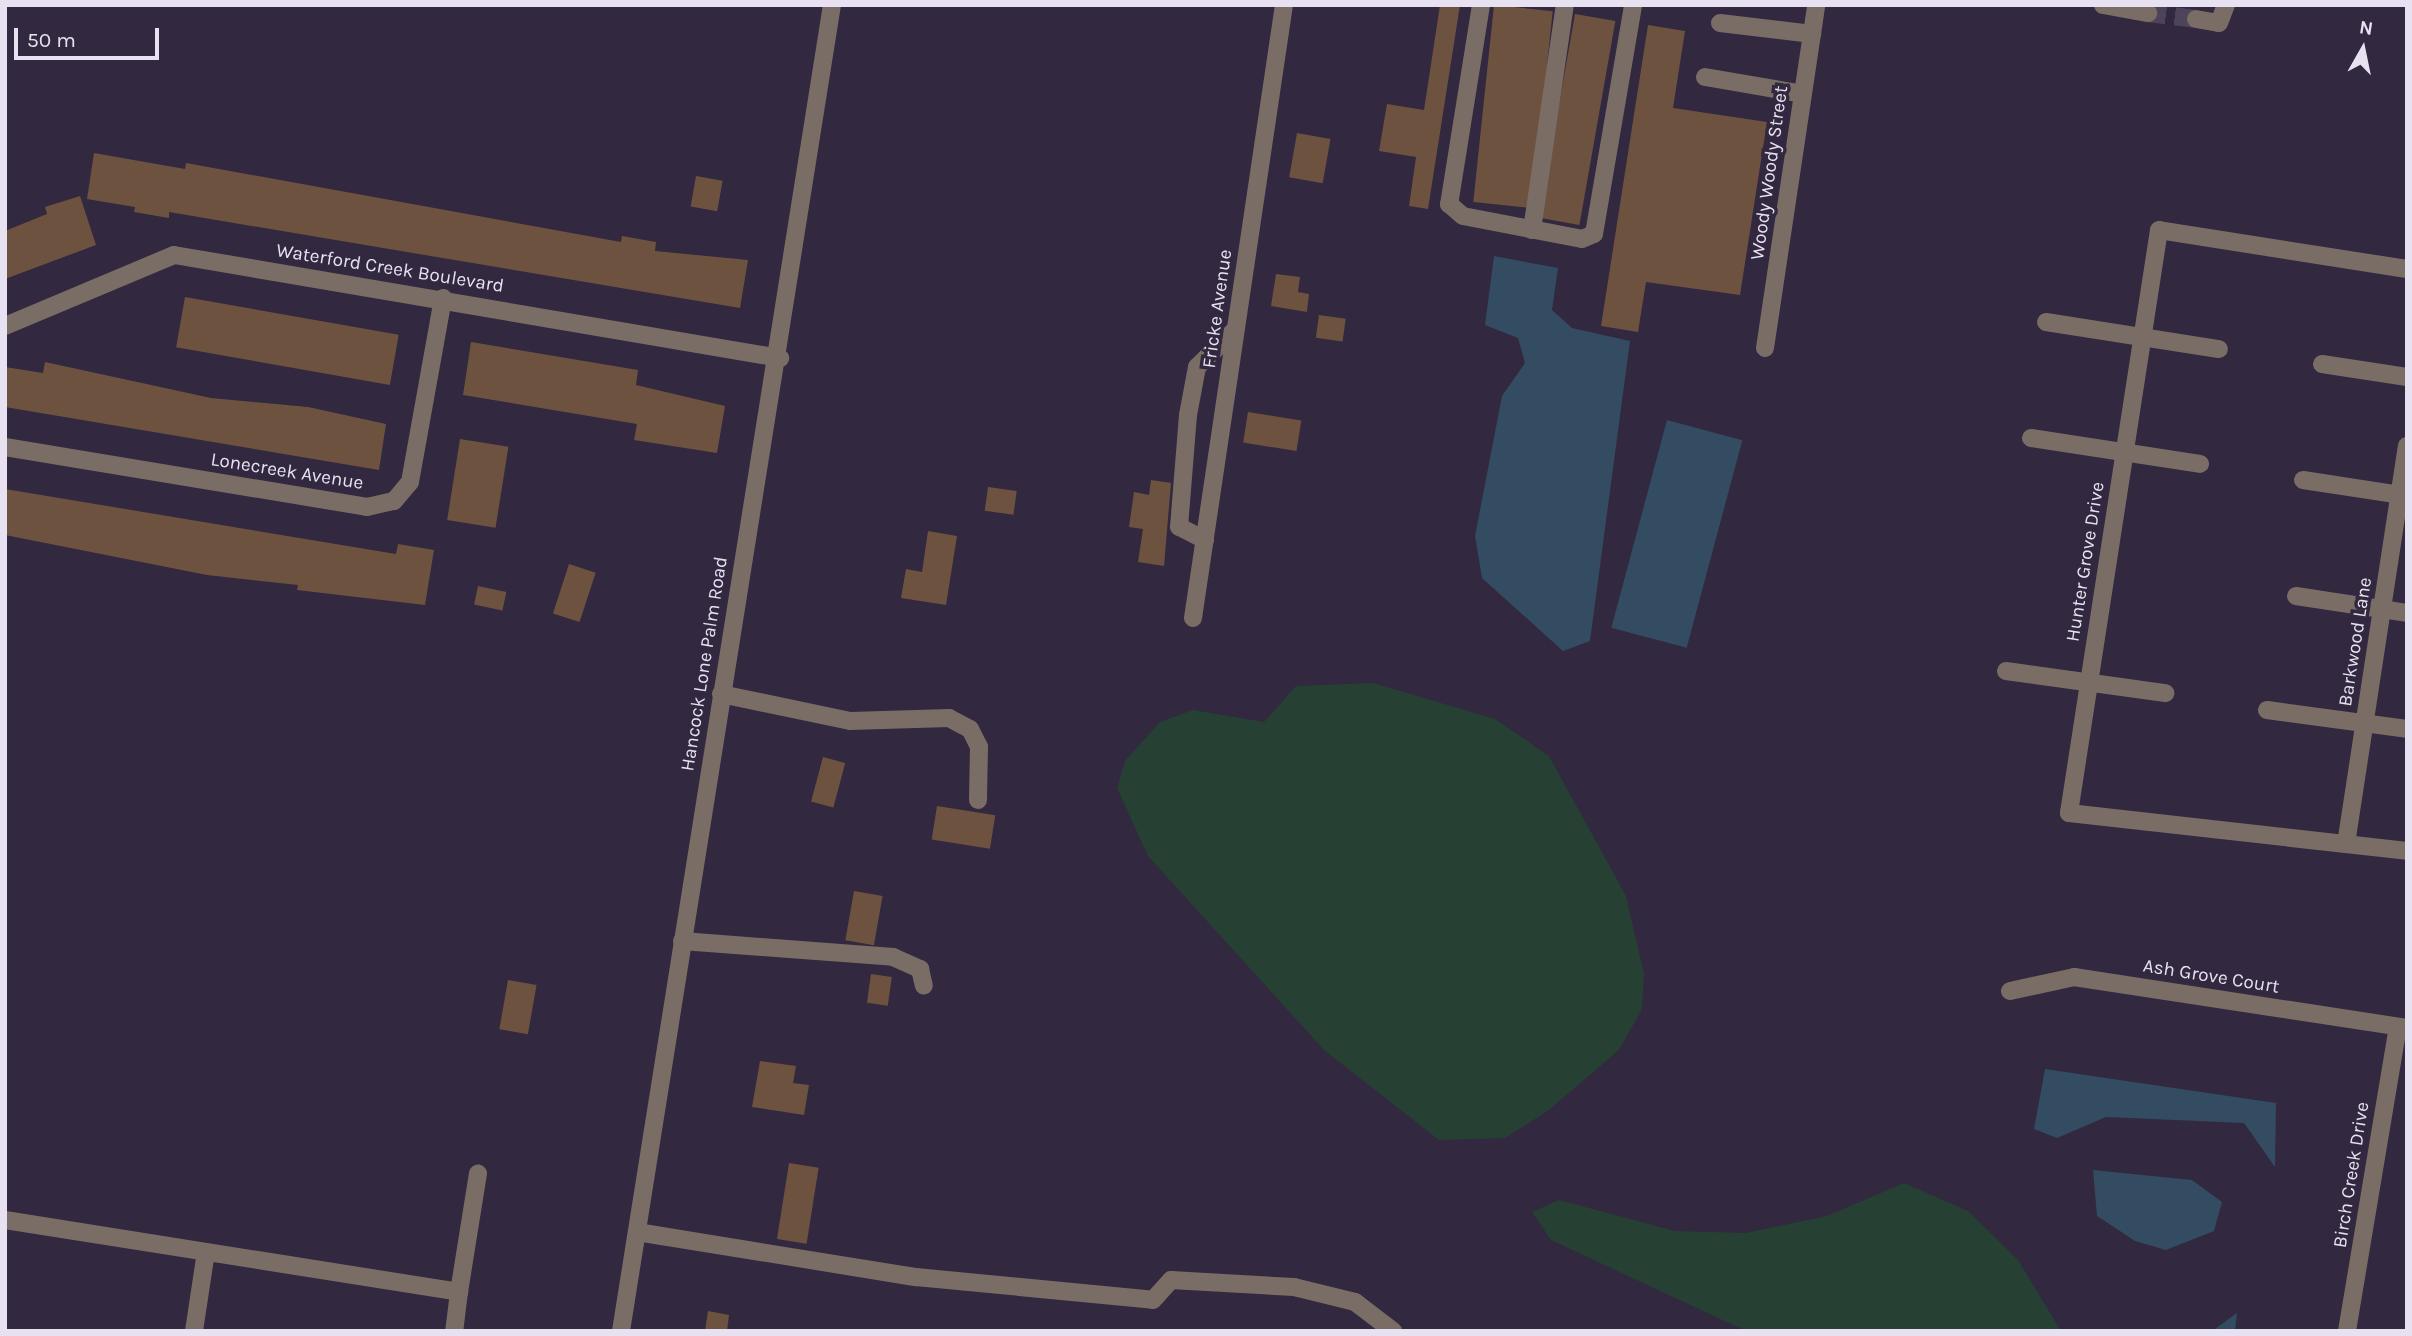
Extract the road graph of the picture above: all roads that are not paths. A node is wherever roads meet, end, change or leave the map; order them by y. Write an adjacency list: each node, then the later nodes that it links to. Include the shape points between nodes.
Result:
1 (832, 5): 24 (street, Hancock Lone Palm Road)
2 (1284, 5): 20 (street, Fricke Avenue)
3 (1481, 5): 15 (street, via 1449,204 1464,216)
4 (1565, 5): 15 (street)
5 (1633, 5): 15 (street, via 1594,233 1582,239)
6 (1816, 5): 12 (street, Woody Woody Street)
7 (2103, 5): 9 (street)
8 (2226, 5): 10 (street, via 2219,23)
9 (2148, 13)
10 (2196, 19)
11 (1720, 23): 12 (street)
12 (1812, 34): 14 (street, Woody Woody Street)
13 (1706, 78): 14 (street)
14 (1803, 94): 22 (street, Woody Woody Street)
15 (1532, 230)
16 (2407, 269): 21 (street, Hunter Grove Drive, via 2158,230)
17 (443, 298): 19 (street, Waterford Creek Boulevard, via 174,255); 24 (street, Waterford Creek Boulevard); 29 (street, Lonecreek Avenue, via 410,482 394,501 367,507)
18 (2046, 322): 21 (street)
19 (5, 326)
20 (1236, 329): 34 (street, Fricke Avenue); 34 (street, via 1198,366 1188,415 1179,527)
21 (2142, 337): 23 (street); 30 (street, Hunter Grove Drive)
22 (1765, 348)
23 (2218, 349)
24 (780, 358): 42 (street, Hancock Lone Palm Road)
25 (2322, 364): 26 (street)
26 (2407, 377)
27 (2031, 438): 30 (street)
28 (2407, 446): 33 (street, Barkwood Lane)
29 (5, 447)
30 (2124, 453): 31 (street); 40 (street, Hunter Grove Drive)
31 (2200, 464)
32 (2303, 480): 33 (street)
33 (2403, 495): 36 (street, Barkwood Lane)
34 (1205, 540): 38 (street, Fricke Avenue)
35 (2297, 597): 36 (street)
36 (2382, 609): 37 (street); 44 (street, Barkwood Lane)
37 (2407, 613)
38 (1193, 618)
39 (2006, 671): 40 (street)
40 (2090, 679): 41 (street); 47 (street, Hunter Grove Drive, via 2069,813)
41 (2165, 693)
42 (721, 694): 46 (street, via 850,721 949,718 970,729 979,747); 49 (street, Hancock Lone Palm Road)
43 (2267, 710): 44 (street)
44 (2364, 725): 45 (street); 47 (street, Barkwood Lane)
45 (2407, 729)
46 (978, 800)
47 (2346, 844): 48 (street, Hunter Grove Drive)
48 (2407, 850)
49 (682, 941): 50 (street, via 894,957 920,969); 55 (street, Hancock Lone Palm Road)
50 (924, 986)
51 (2010, 991): 52 (street, Ash Grove Court, via 2074,976)
52 (2402, 1028): 62 (street, Birch Creek Drive)
53 (478, 1174): 57 (street)
54 (5, 1220): 56 (street)
55 (637, 1232): 60 (street, Hancock Lone Palm Road); 61 (street, via 929,1279 1153,1300 1171,1280 1294,1287 1355,1302)
56 (206, 1252): 57 (street); 58 (street)
57 (459, 1292): 59 (street)
58 (194, 1331)
59 (454, 1331)
60 (621, 1331)
61 (1392, 1331)
62 (2347, 1331)

